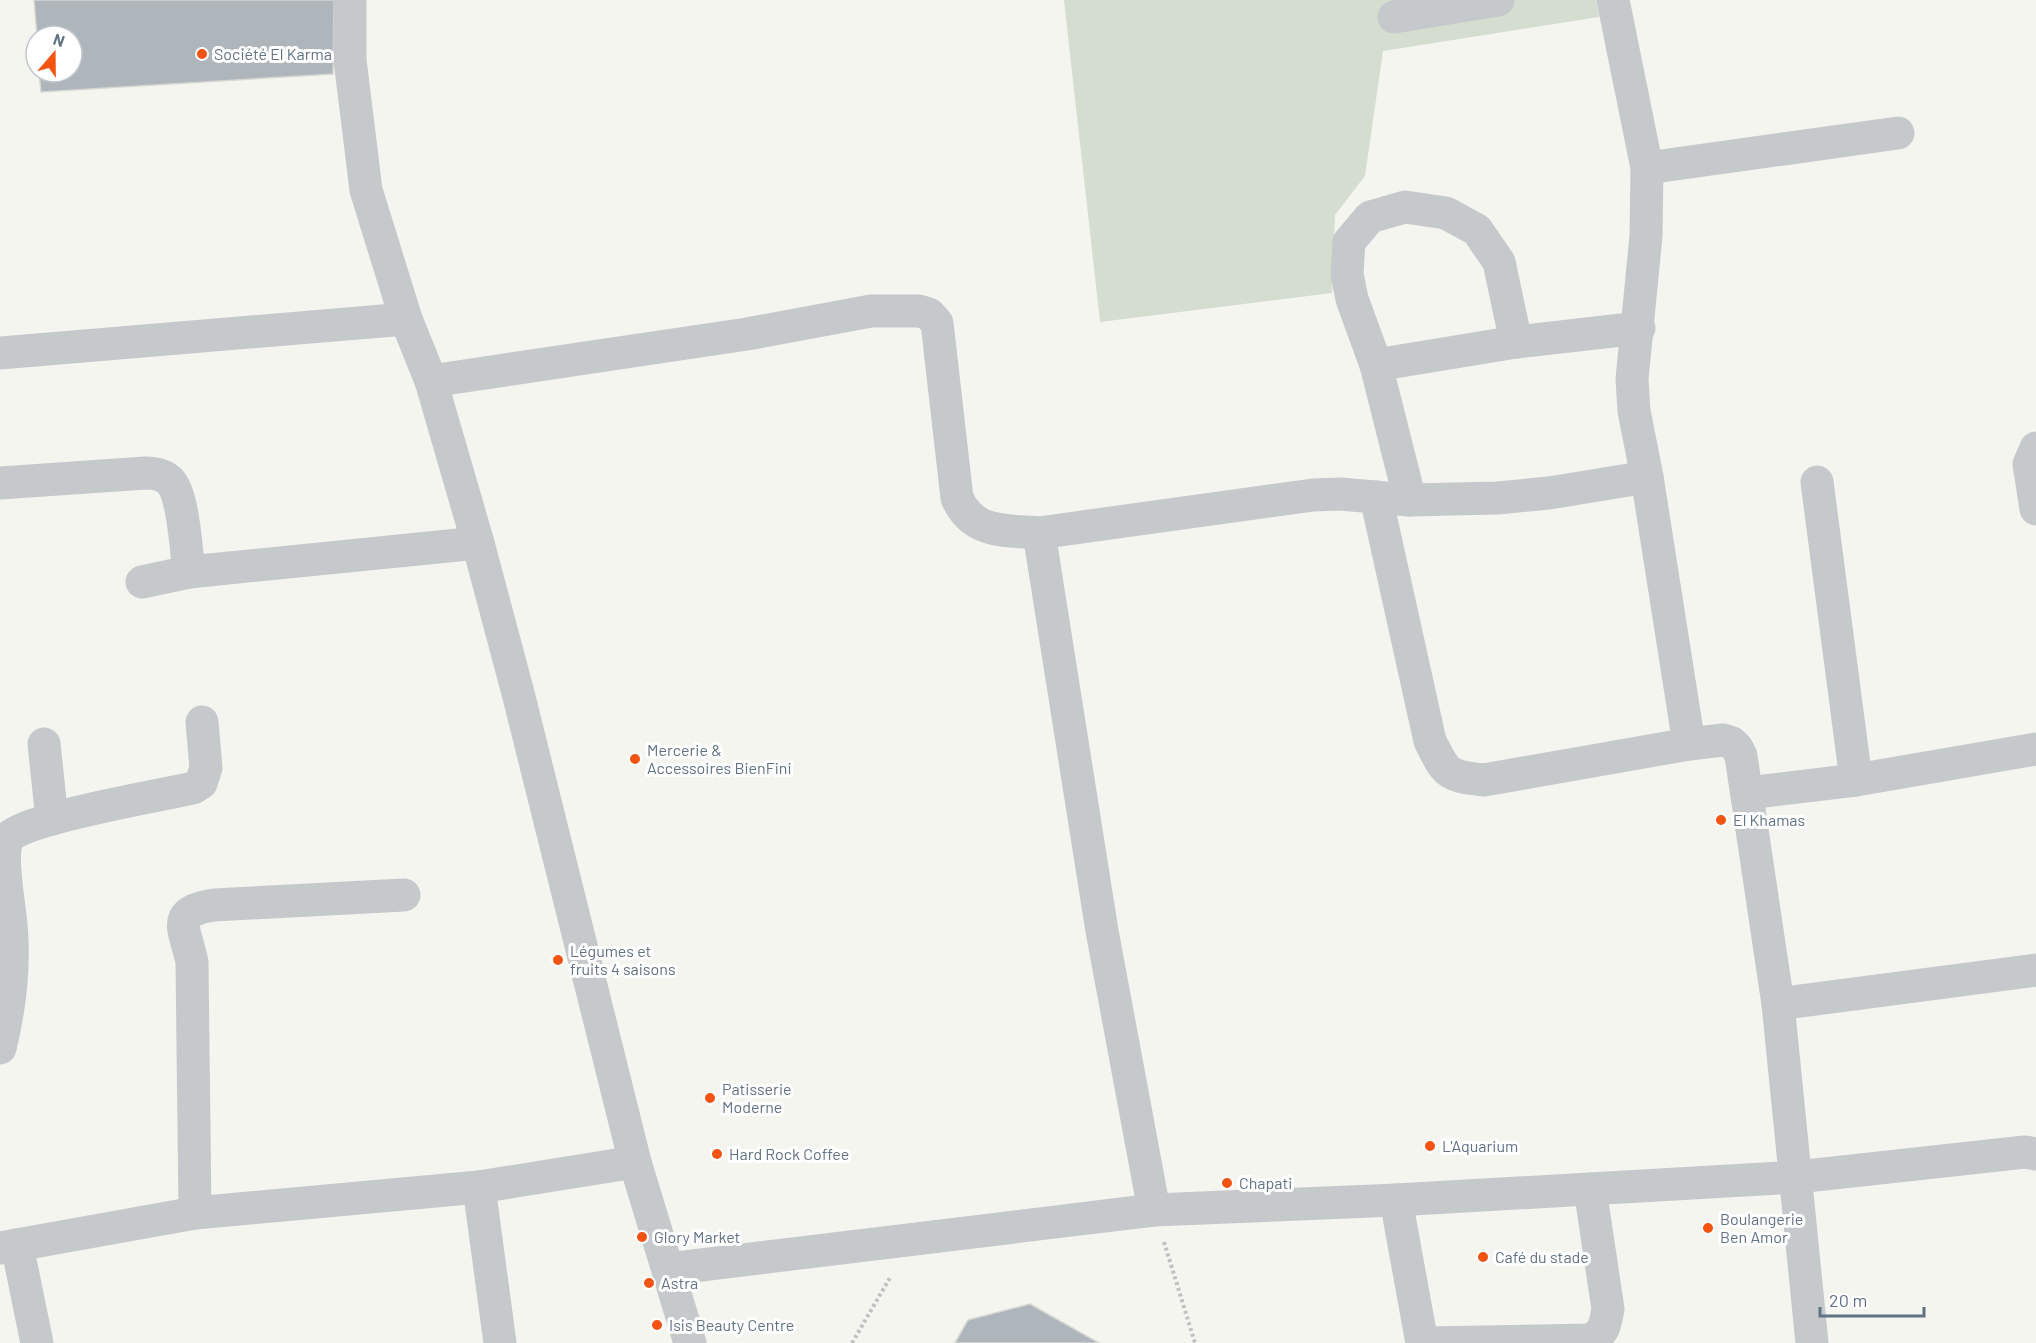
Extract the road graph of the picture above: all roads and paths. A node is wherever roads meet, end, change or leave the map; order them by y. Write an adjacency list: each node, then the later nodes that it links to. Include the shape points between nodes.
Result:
1 (350, 0): 7 (street, via 350,60 366,190)
2 (1498, 0): 4 (street)
3 (1614, 0): 6 (street)
4 (1394, 16)
5 (1898, 133): 6 (street)
6 (1647, 168): 8 (street, via 1647,236)
7 (406, 319): 10 (street); 12 (street)
8 (1639, 328): 9 (street); 14 (street, via 1632,380)
9 (1516, 342): 11 (street); 11 (street, via 1499,262 1477,230 1446,213 1405,207 1370,217 1349,242 1347,274 1352,299)
10 (0, 353)
11 (1376, 365): 18 (street)
12 (431, 381): 20 (street, via 747,334 871,311 918,310 937,323 957,498 963,512 978,524 995,529); 21 (street)
13 (2036, 448): 19 (street, via 2029,464)
14 (1647, 477): 18 (street, via 1498,498); 26 (street)
15 (1817, 482): 28 (street)
16 (0, 483): 22 (street, via 159,474 170,480 180,502)
17 (1376, 496): 18 (street); 20 (street, via 1313,495); 26 (street, via 1430,741 1444,768 1460,777 1484,780)
18 (1410, 500)
19 (2036, 509)
20 (1039, 533): 41 (street, via 1102,931)
21 (478, 543): 22 (street); 36 (street)
22 (189, 572): 23 (street)
23 (142, 582)
24 (202, 722): 30 (street, via 207,768 201,783)
25 (44, 744): 30 (street)
26 (1689, 744): 29 (street, via 1723,740 1732,743 1741,756)
27 (2036, 749): 28 (street)
28 (1856, 780): 29 (street)
29 (1748, 794): 33 (street)
30 (52, 819): 34 (street, via 9,837 3,847 12,925 12,969)
31 (404, 895): 42 (street, via 214,905 189,911 184,929 192,962)
32 (2036, 970): 33 (street)
33 (1778, 1004): 37 (street)
34 (0, 1048)
35 (2036, 1154): 37 (street, via 2025,1152)
36 (635, 1162): 38 (street); 45 (street)
37 (1797, 1177): 39 (street); 52 (street)
38 (479, 1187): 42 (street); 47 (street)
39 (1590, 1189): 40 (street); 51 (street, via 1608,1309 1600,1334 1590,1340)
40 (1396, 1200): 41 (street); 51 (street)
41 (1154, 1210): 43 (street); 50 (path)
42 (195, 1213): 44 (street)
43 (912, 1239): 45 (street); 49 (path)
44 (8, 1246): 46 (street)
45 (668, 1269): 48 (street)
46 (37, 1343)
47 (500, 1343)
48 (690, 1343)
49 (852, 1343)
50 (1196, 1343)
51 (1423, 1343)
52 (1812, 1343)

